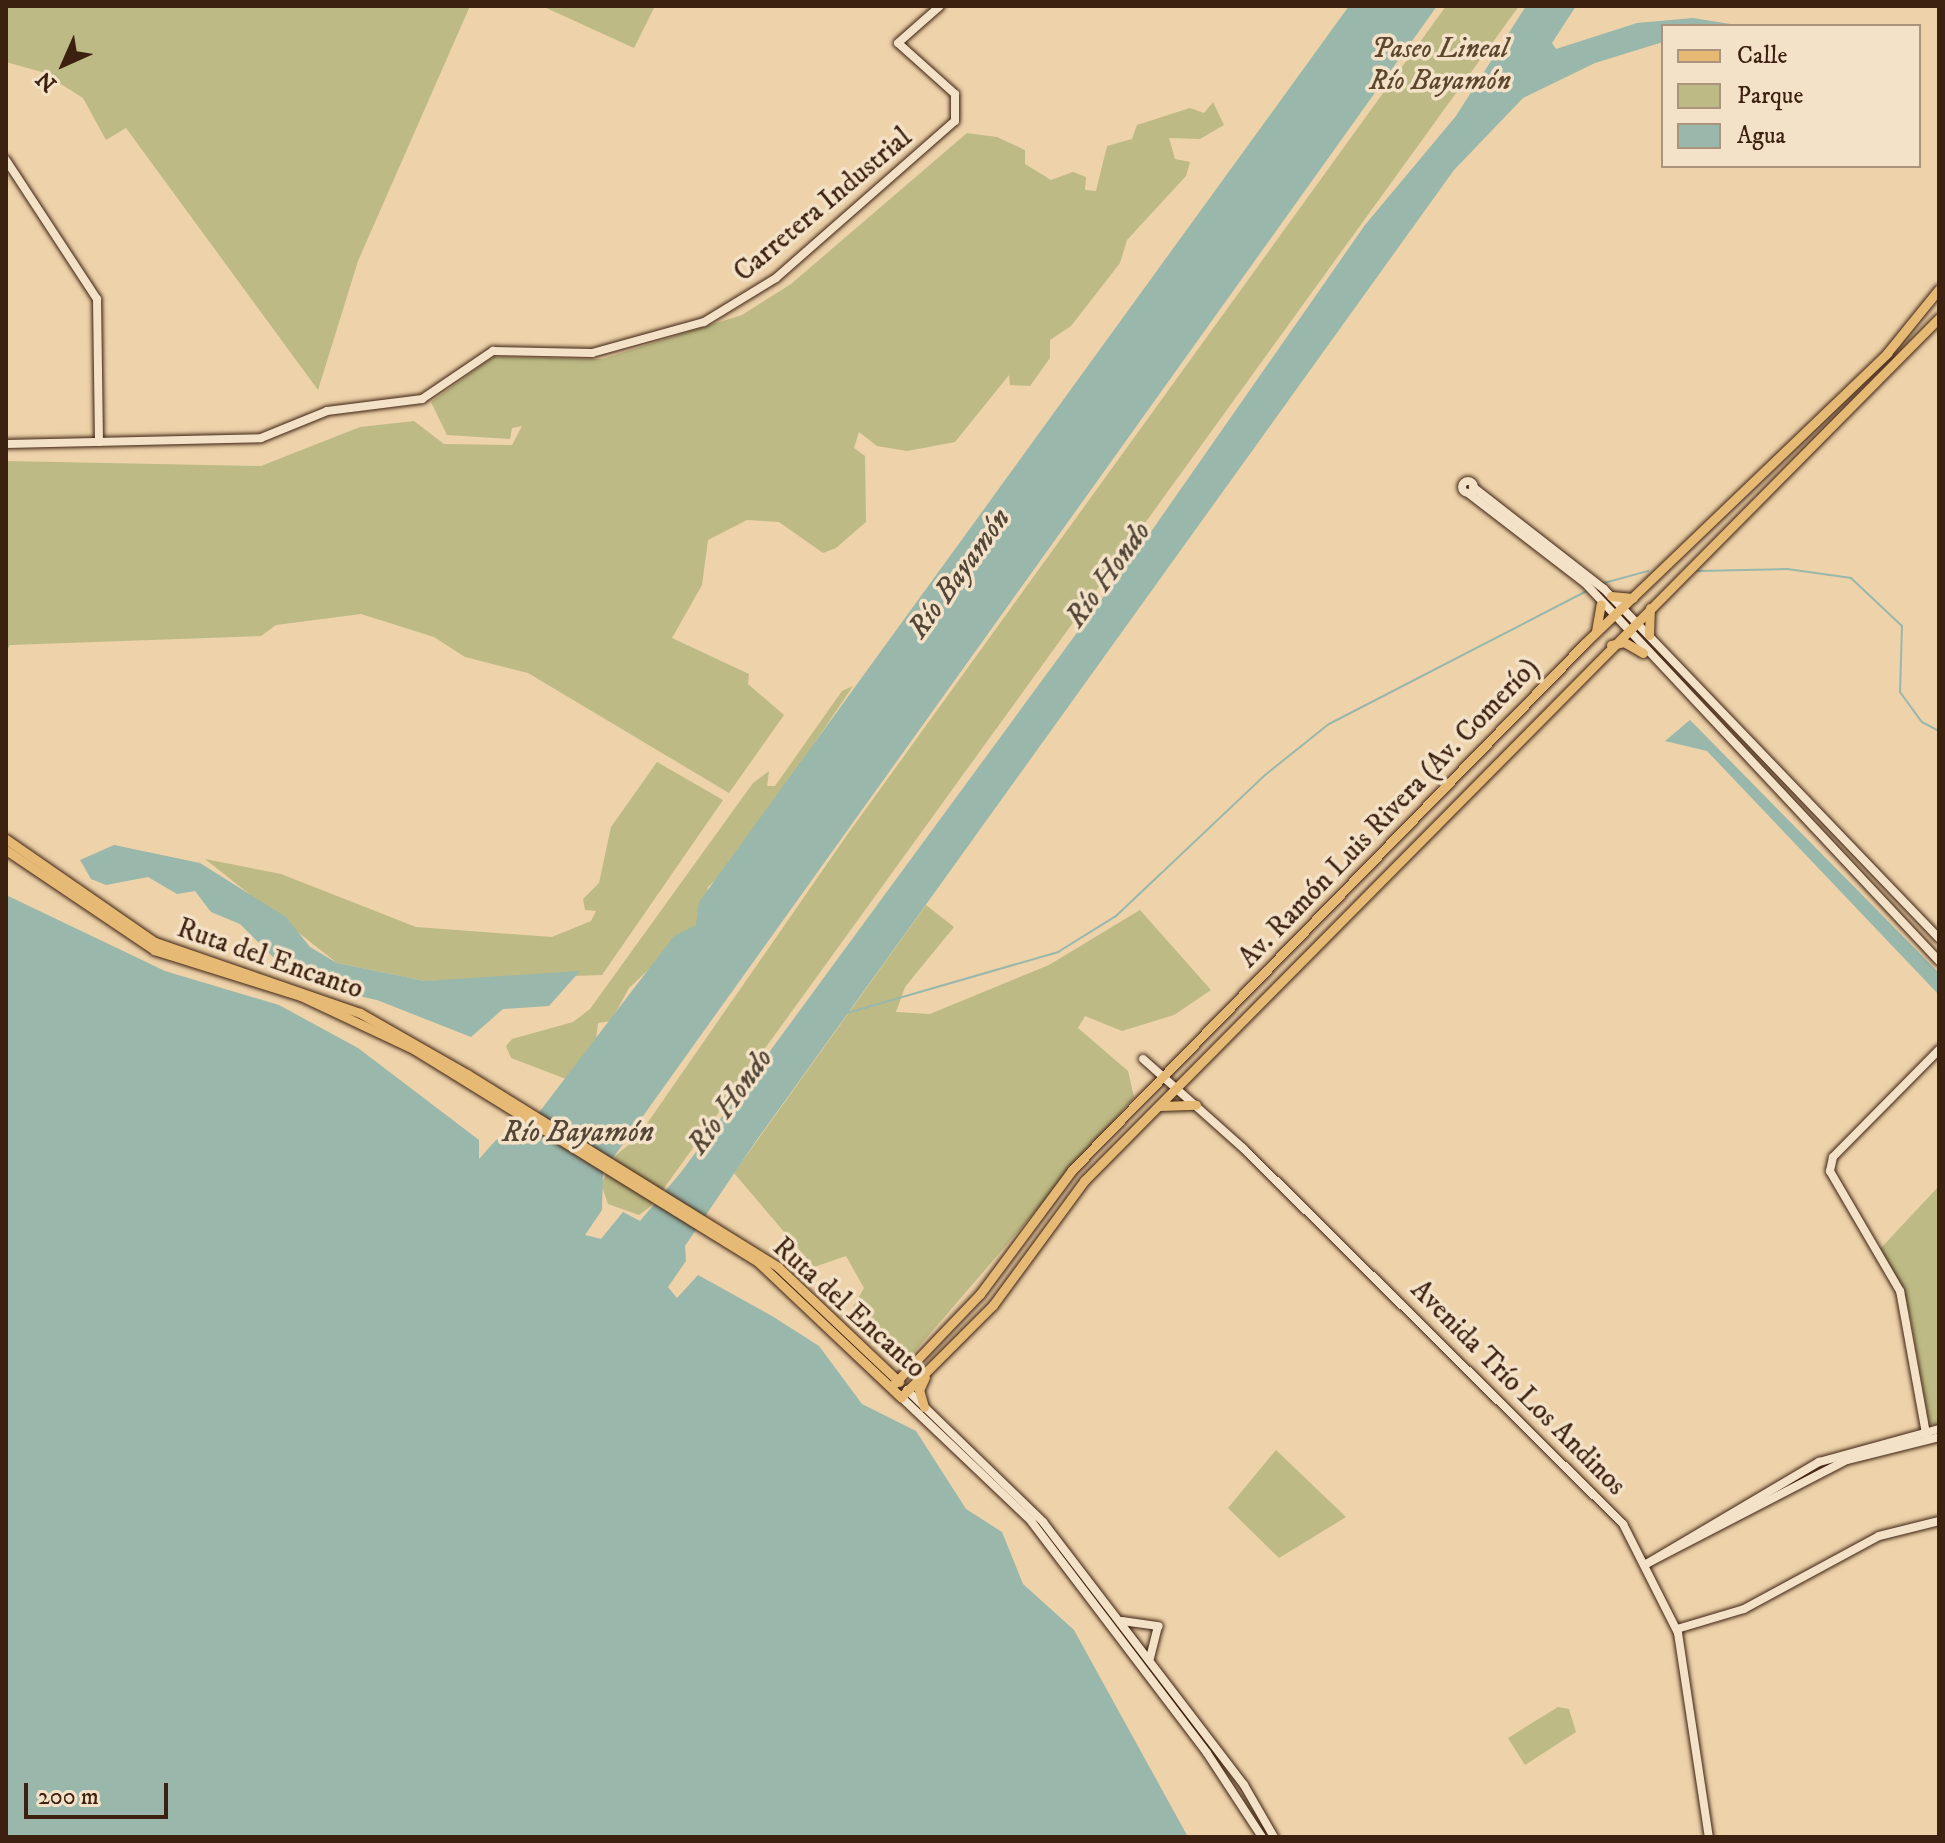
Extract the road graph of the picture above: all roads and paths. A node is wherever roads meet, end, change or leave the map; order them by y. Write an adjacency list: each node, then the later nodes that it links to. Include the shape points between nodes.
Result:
1 (940, 6): 5 (street, Carretera Industrial, via 898,43 955,94 955,121 776,278 704,322 592,353 493,351 422,399 327,411 261,438)
2 (6, 160): 5 (street, via 97,299)
3 (1939, 289): 10 (main road, Av. Ramón Luis Rivera (Av. Comerío), via 1887,353)
4 (1939, 318): 11 (main road, Av. Ramón Luis Rivera (Av. Comerío), via 1900,365)
5 (99, 442): 6 (street, Carretera Industrial)
6 (6, 444)
7 (1471, 490): 8 (street)
8 (1595, 587): 9 (street); 12 (street)
9 (1611, 596): 10 (main road); 13 (street)
10 (1633, 598): 13 (main road, Av. Ramón Luis Rivera (Av. Comerío))
11 (1652, 603): 15 (main road, Av. Ramón Luis Rivera (Av. Comerío)); 17 (main road)
12 (1601, 604): 14 (street); 18 (main road)
13 (1623, 608): 14 (main road, Av. Ramón Luis Rivera (Av. Comerío)); 15 (street)
14 (1611, 619): 16 (street); 18 (main road, Av. Ramón Luis Rivera (Av. Comerío))
15 (1634, 620): 16 (main road, Av. Ramón Luis Rivera (Av. Comerío)); 17 (street)
16 (1623, 631): 19 (main road, Av. Ramón Luis Rivera (Av. Comerío)); 20 (street)
17 (1649, 635): 23 (street)
18 (1593, 636): 27 (main road, Av. Ramón Luis Rivera (Av. Comerío))
19 (1601, 651): 20 (main road, via 1624,642); 28 (main road, Av. Ramón Luis Rivera (Av. Comerío))
20 (1643, 653): 24 (street)
21 (6, 839): 30 (main road, Ruta del Encanto, via 155,942 360,1013)
22 (9, 853): 30 (main road, Ruta del Encanto, via 147,946 356,1019)
23 (1939, 938)
24 (1939, 961)
25 (1939, 1050): 40 (street, via 1833,1157 1830,1171 1900,1291)
26 (1143, 1059): 27 (street, Avenida Trío Los Andinos)
27 (1163, 1077): 28 (street, Avenida Trío Los Andinos); 34 (main road, Av. Ramón Luis Rivera (Av. Comerío), via 1072,1170 980,1294)
28 (1176, 1087): 29 (street, Avenida Trío Los Andinos); 31 (main road, Av. Ramón Luis Rivera (Av. Comerío))
29 (1196, 1105): 31 (main road, via 1169,1102); 43 (street, Avenida Trío Los Andinos, via 1601,1498)
30 (520, 1110): 32 (main road, Ruta del Encanto)
31 (1151, 1113): 33 (main road, Av. Ramón Luis Rivera (Av. Comerío), via 1084,1181 993,1305)
32 (715, 1230): 35 (main road, Ruta del Encanto, via 778,1267); 36 (main road, Ruta del Encanto, via 769,1270)
33 (933, 1364): 37 (main road, Av. Ramón Luis Rivera (Av. Comerío)); 38 (main road, via 919,1386)
34 (910, 1367): 35 (main road); 36 (main road, Av. Ramón Luis Rivera (Av. Comerío))
35 (886, 1370): 36 (main road, Ruta del Encanto)
36 (894, 1384): 37 (main road, Ruta del Encanto)
37 (904, 1393): 38 (street, Ruta del Encanto); 47 (street, Ruta del Encanto, via 1031,1521 1207,1753)
38 (924, 1407): 44 (street, Ruta del Encanto, via 1031,1509)
39 (1939, 1429): 40 (street)
40 (1927, 1435): 41 (street); 43 (street, via 1847,1460)
41 (1939, 1437)
42 (1939, 1521): 45 (street, via 1879,1536 1744,1609)
43 (1648, 1563): 45 (street, Avenida Trío Los Andinos)
44 (1112, 1612): 46 (street, Ruta del Encanto); 46 (street, via 1134,1627 1159,1626 1148,1647)
45 (1677, 1629): 49 (street, Avenida Trío Los Andinos)
46 (1157, 1671): 48 (street, Ruta del Encanto)
47 (1262, 1837)
48 (1274, 1837)
49 (1709, 1837)

